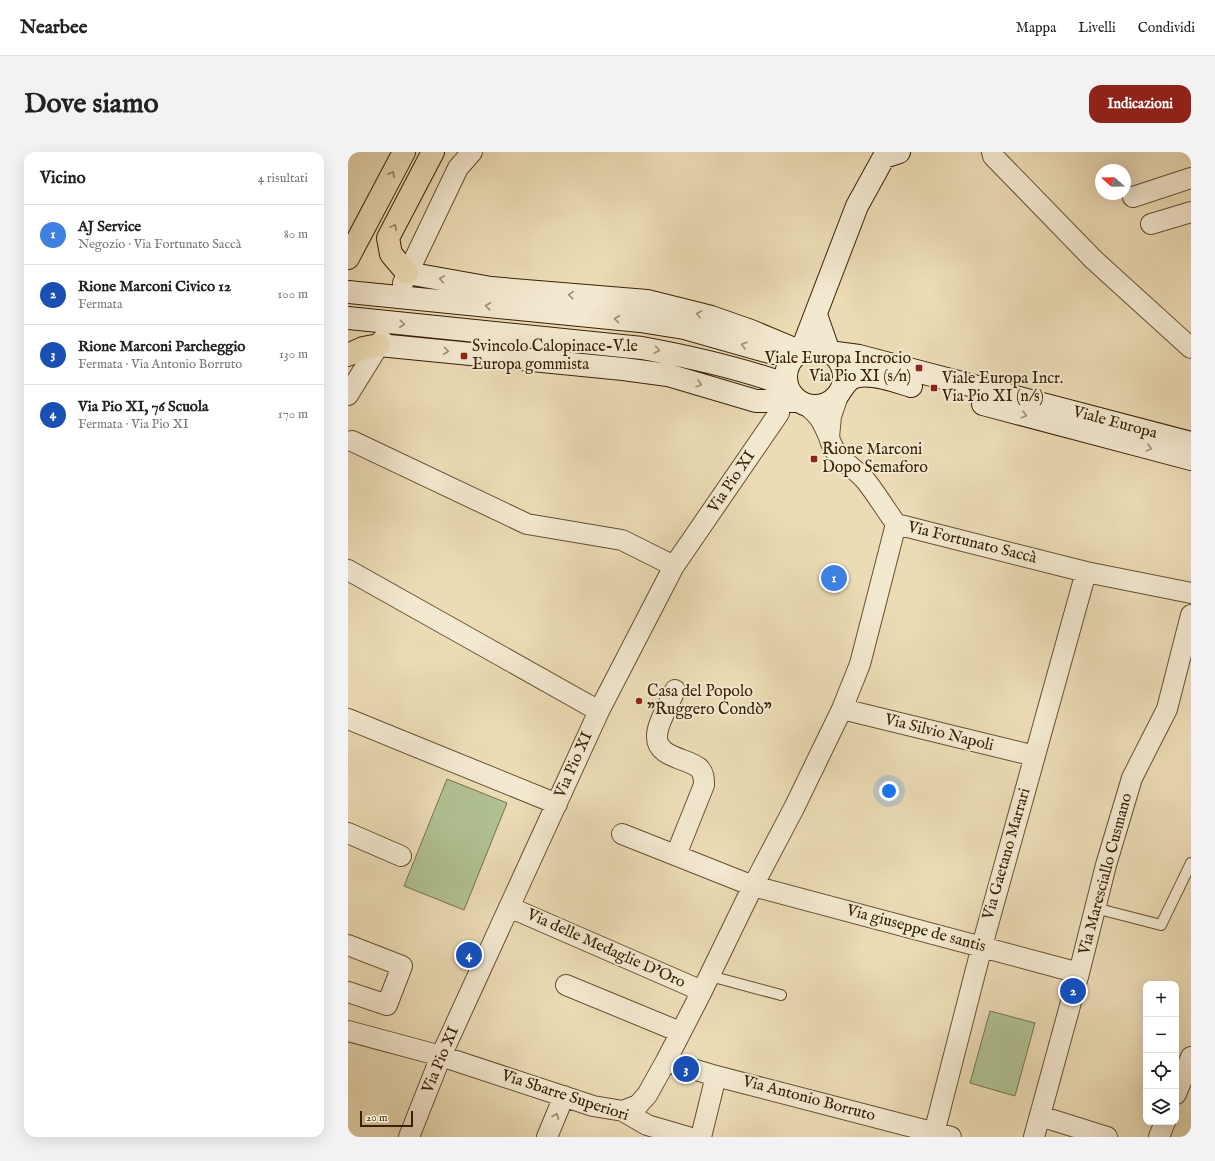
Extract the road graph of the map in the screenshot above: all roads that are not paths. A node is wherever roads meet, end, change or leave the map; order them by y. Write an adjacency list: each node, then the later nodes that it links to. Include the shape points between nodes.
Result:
1 (404, 152): 10 (main road, one-way to 1)
2 (433, 152): 11 (main road, one-way to 2, via 391,254 388,238)
3 (472, 152): 11 (street, via 458,168)
4 (992, 152): 16 (street, via 993,156 1093,259)
5 (890, 154): 13 (main road, via 857,206)
6 (1191, 178): 7 (street)
7 (1133, 197)
8 (1191, 212): 9 (street)
9 (1151, 224)
10 (348, 258)
11 (405, 278): 18 (main road, one-way to 11, via 751,331 711,317 647,301)
12 (348, 292): 18 (main road, one-way to 12, via 780,355 684,328 640,321)
13 (816, 315): 17 (main road); 18 (main road)
14 (356, 319): 22 (main road, one-way to 22, via 642,348 765,377)
15 (380, 342): 19 (main road); 21 (street); 22 (main road, one-way to 22, via 668,375 756,401)
16 (1191, 348)
17 (829, 352): 18 (main road, via 820,348); 20 (main road, via 842,366 844,375); 25 (main road, Viale Europa, via 860,356)
18 (798, 354): 22 (main road, via 788,367 786,376)
19 (348, 355)
20 (840, 392): 22 (main road, via 825,405 816,406); 23 (street, via 830,416); 26 (main road, Viale Europa, one-way to 26, via 849,380 872,376)
21 (348, 395)
22 (792, 399): 23 (street, Via Fortunato Saccà, via 820,417); 28 (street, Via Pio XI)
23 (829, 438): 27 (street, Via Fortunato Saccà, via 835,453 865,480)
24 (352, 441): 28 (street, via 527,524 622,540)
25 (1191, 443)
26 (1191, 459)
27 (896, 524): 30 (street, Via Fortunato Saccà); 34 (street, via 860,664)
28 (674, 566): 35 (street, Via Pio XI)
29 (348, 570): 35 (street)
30 (1086, 572): 31 (street, Via Fortunato Saccà); 37 (street, Via Gaetano Marrari)
31 (1191, 594)
32 (1191, 616): 46 (street, Via Maresciallo Cusmano, via 1167,709 1132,778)
33 (675, 690): 41 (street, via 658,728 659,745 665,752 699,768 704,777 704,785)
34 (842, 709): 37 (street, Via Silvio Napoli); 44 (street, via 794,808)
35 (599, 711): 38 (street, Via Pio XI)
36 (348, 719): 38 (street)
37 (1035, 756): 48 (street, Via Gaetano Marrari)
38 (557, 804): 45 (street, Via Pio XI)
39 (348, 833): 42 (street)
40 (622, 834): 41 (street)
41 (676, 855): 44 (street)
42 (401, 856)
43 (1191, 863): 46 (lane, via 1161,925)
44 (752, 886): 48 (street, Via giuseppe de santis); 50 (street)
45 (509, 907): 50 (street, Via delle Medaglie D'Oro); 56 (street, Via Pio XI)
46 (1095, 908): 49 (street, Via Maresciallo Cusmano)
47 (348, 945): 52 (street, via 402,966 386,1006)
48 (982, 946): 49 (street, Via giuseppe de santis); 65 (street, Via Gaetano Marrari)
49 (1079, 973): 63 (street, Via Maresciallo Cusmano)
50 (706, 984): 53 (lane); 55 (street)
51 (566, 985): 55 (street)
52 (348, 992)
53 (781, 995)
54 (348, 1031): 56 (street, Via Sbarre Superiori)
55 (680, 1032): 58 (street)
56 (441, 1056): 61 (street, Via Sbarre Superiori); 66 (street, Via Pio XI)
57 (1191, 1057): 60 (street)
58 (666, 1061): 59 (street, Via Antonio Borruto); 62 (street, via 647,1095 638,1105)
59 (716, 1076): 65 (street, Via Antonio Borruto); 69 (street)
60 (1178, 1089)
61 (564, 1096): 62 (street, Via Sbarre Superiori, via 593,1106); 67 (street, one-way to 61)
62 (623, 1111): 68 (street, Via Sbarre Superiori, via 647,1125)
63 (1040, 1116): 70 (street, Via Maresciallo Cusmano); 71 (street)
64 (1164, 1125): 72 (street)
65 (939, 1135)
66 (409, 1137)
67 (547, 1137)
68 (688, 1137)
69 (701, 1137)
70 (1034, 1137)
71 (1107, 1137)
72 (1159, 1137)

